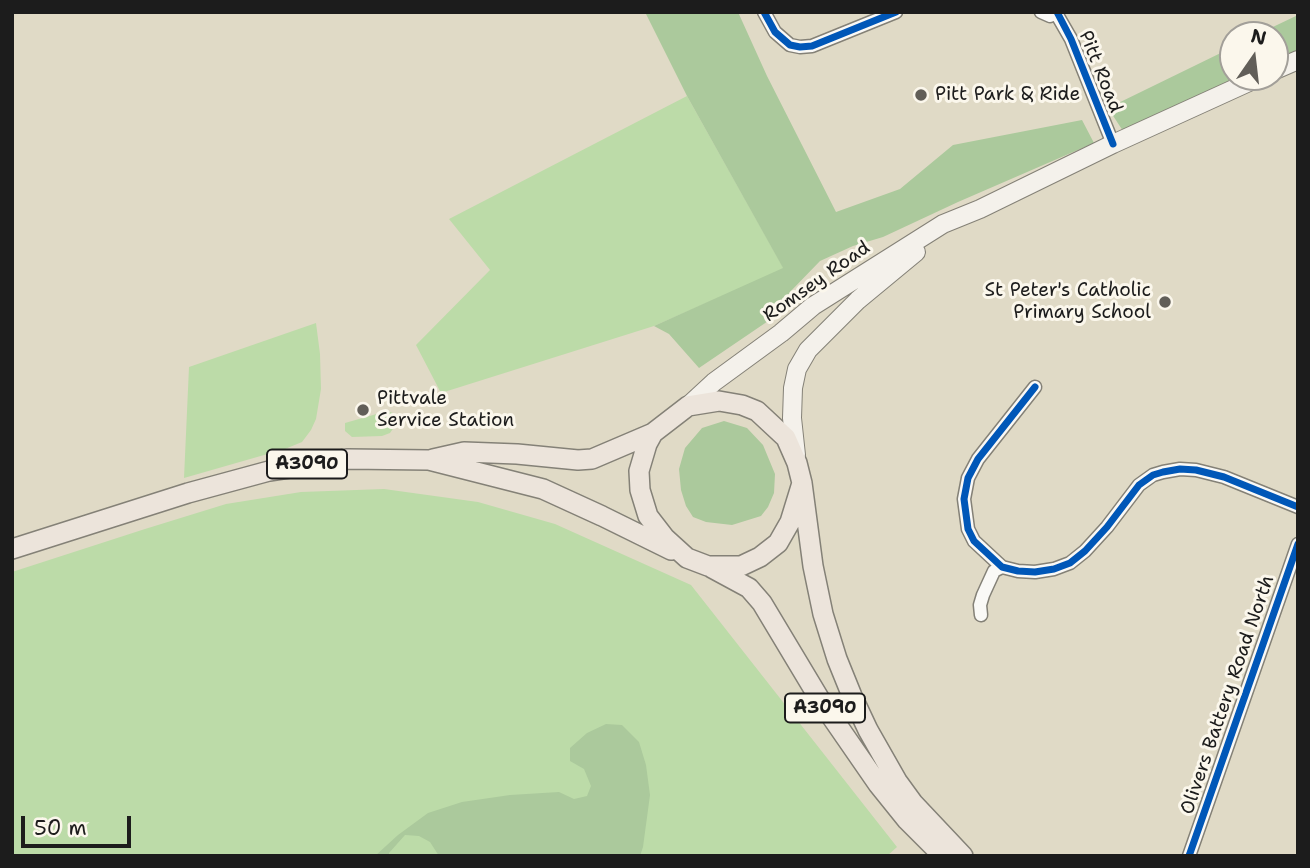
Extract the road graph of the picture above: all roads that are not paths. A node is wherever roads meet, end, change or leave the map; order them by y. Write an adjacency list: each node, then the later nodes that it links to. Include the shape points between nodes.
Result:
1 (764, 12): 2 (street, via 775,32 800,47)
2 (896, 12)
3 (1041, 12): 4 (street, via 1046,16)
4 (1056, 13): 6 (street, Pitt Road, via 1071,38)
5 (1229, 91): 6 (main road, Romsey Road)
6 (1113, 144): 7 (main road, Romsey Road)
7 (980, 209): 9 (main road, Romsey Road, via 943,224 813,306); 12 (main road, Romsey Road, via 909,256 808,350 793,388)
8 (1035, 387): 19 (street, via 978,459 964,499 974,541)
9 (688, 406): 10 (main road); 12 (main road, via 719,401 757,411 786,438)
10 (653, 433): 11 (main road, A3090, via 585,460 464,452); 17 (main road, via 639,471 640,490 648,516)
11 (429, 460): 16 (main road, A3090, via 348,459 269,471); 17 (main road, A3090, via 543,489)
12 (797, 463): 13 (main road)
13 (802, 483): 18 (main road, via 790,522 778,542 741,566); 21 (main road, A3090, via 823,614 837,659 868,730)
14 (1298, 507): 19 (street, via 1224,477 1171,470 1139,485 1107,527 1070,563 1035,572)
15 (1298, 544): 24 (street, Olivers Battery Road North)
16 (12, 549)
17 (687, 558): 18 (main road)
18 (708, 566): 22 (main road, A3090, via 749,589 762,603 878,784)
19 (1002, 567): 20 (street, via 994,571 983,595)
20 (981, 615)
21 (913, 803): 22 (street, via 937,838); 23 (main road, A3090)
22 (936, 854)
23 (963, 856)
24 (1189, 856)

